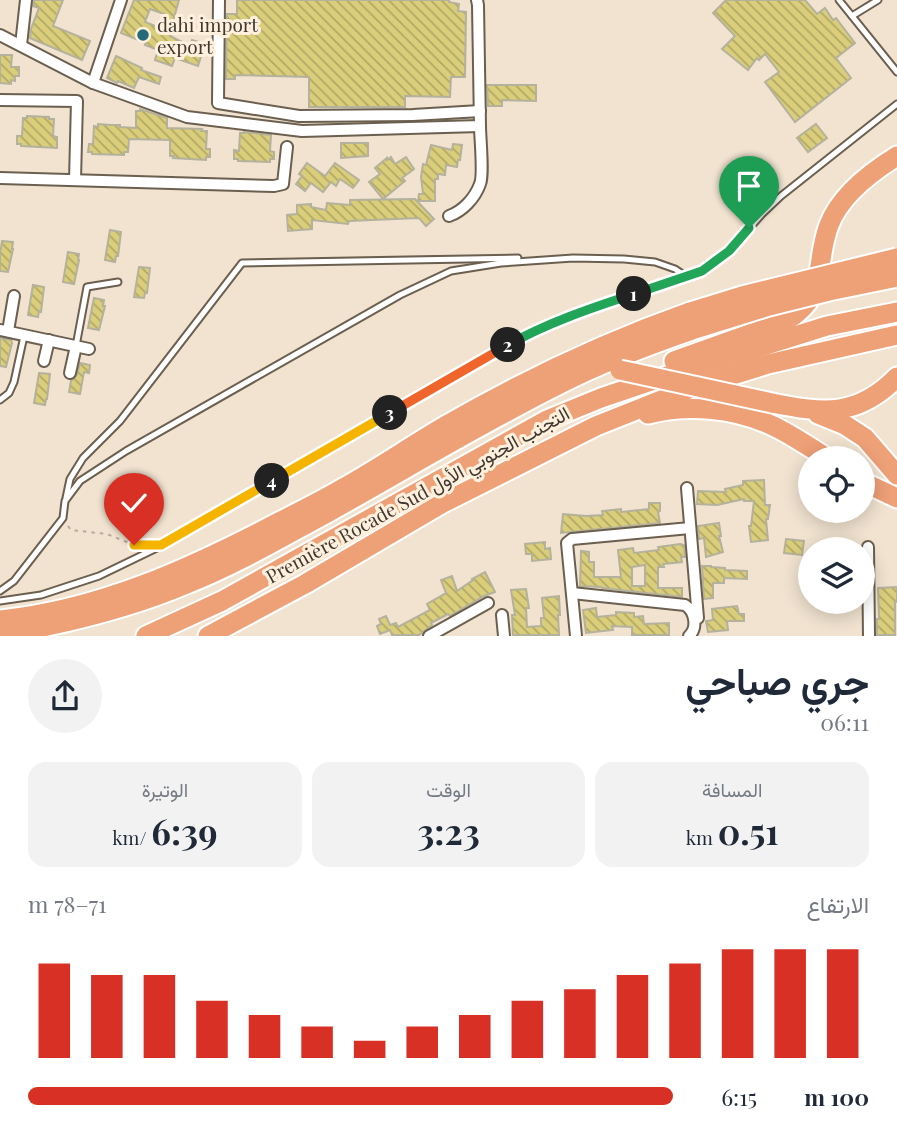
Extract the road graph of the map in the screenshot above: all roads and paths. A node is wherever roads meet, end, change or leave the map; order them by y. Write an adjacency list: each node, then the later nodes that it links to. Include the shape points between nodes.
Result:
1 (26, 0): 9 (street)
2 (121, 0): 11 (street)
3 (219, 0): 14 (street, via 218,103 299,116)
4 (477, 0): 14 (street)
5 (839, 0): 7 (lane)
6 (878, 0): 7 (lane)
7 (852, 16): 10 (lane)
8 (0, 35): 9 (street)
9 (21, 45): 11 (street)
10 (897, 72)
11 (93, 83): 15 (street, via 187,117 302,131)
12 (0, 100): 19 (street, via 77,101)
13 (897, 104): 23 (lane, via 781,196 729,251)
14 (480, 111): 15 (street)
15 (480, 126): 20 (street, via 481,182 469,203)
16 (287, 147): 19 (street, via 284,184 274,186)
17 (897, 156): 38 (highway, via 871,173 838,208 825,239 818,286 795,316 681,358)
18 (0, 178): 19 (street)
19 (75, 180)
20 (449, 216)
21 (573, 258): 23 (lane, via 655,262); 48 (lane, via 450,271 125,451 80,481); 48 (lane, via 242,263 120,421 83,458 70,479)
22 (897, 258): 28 (highway, bridge, via 754,293)
23 (687, 276): 51 (lane, via 528,334)
24 (897, 277): 28 (highway, bridge)
25 (118, 282): 33 (lane, via 87,287)
26 (14, 296): 29 (street)
27 (897, 312): 38 (highway, Première Rocade Sud التجنب الجنوبي الأول, via 827,326)
28 (691, 321): 39 (highway); 59 (highway, via 644,328 515,388 345,487 203,560 102,600)
29 (4, 330): 30 (street)
30 (24, 334): 32 (street); 40 (lane, via 14,382)
31 (897, 335): 42 (highway, Première Rocade Sud التجنب الجنوبي الأول, via 768,364)
32 (49, 340): 33 (street); 35 (street)
33 (75, 346): 34 (street); 36 (street)
34 (89, 349)
35 (44, 361)
36 (70, 373)
37 (897, 377): 41 (highway, via 876,395 849,408)
38 (651, 380): 63 (highway, Première Rocade Sud التجنب الجنوبي الأول, via 547,420 222,601)
39 (566, 381): 41 (highway, bridge, via 620,370); 60 (highway, via 218,570 134,604)
40 (0, 400)
41 (807, 410): 44 (highway, via 865,438)
42 (596, 426): 43 (highway, via 670,410 723,411 772,425); 64 (highway, Première Rocade Sud التجنب الجنوبي الأول, via 441,504)
43 (807, 446)
44 (897, 475)
45 (687, 488): 50 (street)
46 (875, 488): 47 (highway)
47 (897, 498)
48 (65, 501): 49 (lane)
49 (63, 518): 51 (path, via 71,530 107,534 134,545); 52 (lane, via 14,581)
50 (690, 527): 53 (street, via 572,539 567,542); 58 (street)
51 (161, 545): 54 (lane, via 99,576 41,595)
52 (0, 591)
53 (572, 593): 67 (street); 68 (street, via 685,605 692,612 695,628)
54 (0, 601)
55 (488, 603): 65 (street)
56 (869, 614): 69 (street)
57 (502, 615): 66 (street)
58 (698, 618)
59 (0, 620)
60 (40, 628): 61 (highway); 62 (highway)
61 (0, 635)
62 (20, 635)
63 (146, 635)
64 (208, 635)
65 (429, 635)
66 (504, 635)
67 (576, 635)
68 (689, 635)
69 (869, 635)

